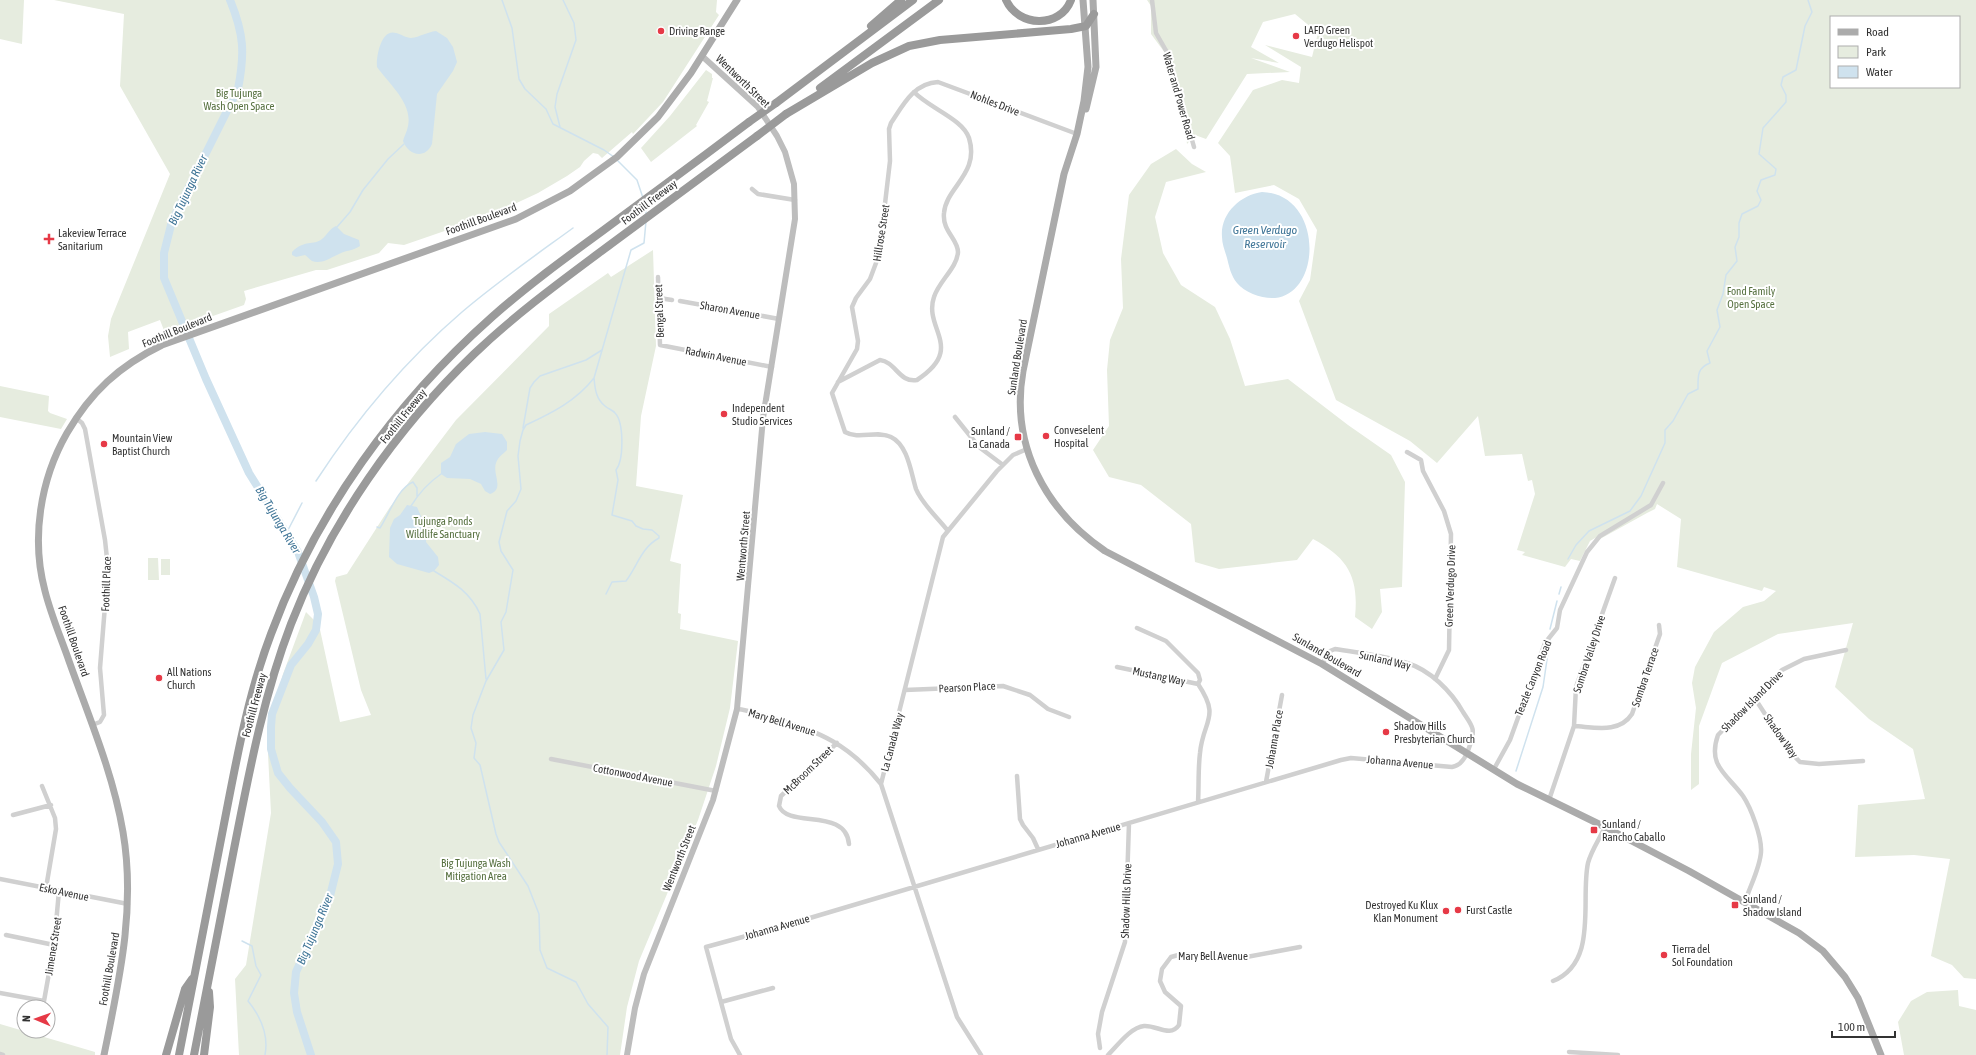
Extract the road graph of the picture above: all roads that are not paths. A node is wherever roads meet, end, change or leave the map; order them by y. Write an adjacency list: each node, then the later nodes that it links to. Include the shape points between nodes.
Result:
1 (737, 0): 12 (main road, Foothill Boulevard)
2 (901, 0): 13 (highway)
3 (913, 0): 13 (highway, Foothill Freeway)
4 (939, 0): 15 (highway, Foothill Freeway)
5 (1006, 0): 6 (highway, via 1022,17 1041,21 1058,16)
6 (1071, 0)
7 (1083, 0): 11 (main road, Sunland Boulevard)
8 (1093, 0): 10 (main road, Sunland Boulevard)
9 (1152, 0): 17 (street, Water and Power Road, via 1156,33 1168,54)
10 (1094, 14): 11 (highway); 16 (main road, Sunland Boulevard, via 1094,82)
11 (1086, 26): 15 (highway, via 940,40 909,46 872,63); 16 (main road, Sunland Boulevard, via 1087,81)
12 (702, 56): 19 (main road, Wentworth Street, via 748,97 767,120 785,152 794,184); 28 (main road, Foothill Boulevard, via 669,103 634,142 565,194 516,219 152,350 102,385)
13 (813, 75): 77 (highway, Foothill Freeway, bridge, via 519,294 446,361 382,435 325,521 300,566 270,635 253,689 239,748)
14 (914, 92): 16 (street, Nohles Drive, via 927,83 938,82); 27 (street, Hillrose Street, via 891,122 889,129 890,161 879,255 870,279 852,307 857,349); 27 (street, via 931,107 956,121 967,133 970,144 967,170 947,202 944,213 946,228 956,244 958,253 951,269 937,289 932,304 941,339 941,351 933,365 917,380 907,380 887,362 880,360)
15 (786, 114): 79 (highway, Foothill Freeway, bridge, via 519,313 444,385 383,459 330,540 306,589 279,657 263,710 246,784)
16 (1077, 134): 30 (main road, Sunland Boulevard, via 1064,174 1022,376 1021,412)
17 (1194, 147)
18 (752, 189): 19 (street, via 758,194)
19 (795, 200): 24 (main road, Wentworth Street, via 795,218)
20 (658, 277): 21 (street, Bengal Street)
21 (659, 298): 22 (street); 25 (street, Bengal Street)
22 (672, 300)
23 (680, 301): 24 (street, Sharon Avenue)
24 (779, 320): 26 (main road, Wentworth Street)
25 (660, 345): 26 (street, Radwin Avenue)
26 (772, 366): 46 (main road, Wentworth Street, via 763,418)
27 (838, 382): 34 (street, Hillrose Street, via 832,394 846,432 857,435 884,435 899,443 918,493)
28 (76, 418): 48 (street, Foothill Place, via 82,422 85,429 108,568 100,668 104,715 100,722); 48 (main road, Foothill Boulevard, via 49,474 40,516 39,549 45,592)
29 (956, 418): 32 (street, via 975,443)
30 (1027, 449): 32 (street, La Canada Way, via 1016,453); 39 (main road, Sunland Boulevard, via 1051,499 1068,521 1093,543)
31 (1407, 452): 41 (street, Green Verdugo Drive, via 1421,460 1423,471 1444,511 1451,534 1449,650)
32 (1003, 465): 34 (street, La Canada Way)
33 (1663, 483): 54 (street, Teazle Canyon Road, via 1651,505 1600,536 1587,552 1560,610 1557,628 1545,643 1510,740)
34 (948, 531): 43 (street, La Canada Way, via 943,537)
35 (1615, 578): 49 (street, Sombra Valley Drive, via 1576,687)
36 (1659, 625): 49 (street, Sombra Terrace, via 1660,634 1628,720 1610,728)
37 (1137, 628): 42 (street, via 1166,641 1198,673)
38 (1846, 650): 45 (street, Shadow Island Drive, via 1816,655 1794,663 1775,676)
39 (1322, 664): 41 (street, Sunland Way, via 1330,651 1335,649 1407,663); 51 (main road, Sunland Boulevard)
40 (1117, 667): 42 (street, Mustang Way)
41 (1435, 679): 51 (street, Sunland Way, via 1456,700 1472,728 1474,733)
42 (1198, 684): 61 (street, Mustang Way, via 1207,697 1210,716 1200,753)
43 (905, 690): 47 (street, Pearson Place, via 1002,686 1030,696 1048,708); 57 (street, La Canada Way)
44 (1282, 695): 56 (street, Johanna Place)
45 (1754, 697): 53 (street, Shadow Way, via 1800,762 1819,764); 72 (street, Shadow Island Drive, via 1718,735 1714,749 1719,767 1746,801 1761,845 1760,860)
46 (737, 709): 50 (street, Mary Bell Avenue, via 807,728); 59 (main road, Wentworth Street)
47 (1069, 716)
48 (92, 725): 73 (main road, Foothill Boulevard, via 121,822)
49 (1574, 726): 60 (street, Sombra Valley Drive)
50 (837, 743): 57 (street, Mary Bell Avenue, via 870,770); 66 (street, McBroom Street, via 781,796 779,806 785,814 839,825 846,833)
51 (1468, 753): 54 (main road, Sunland Boulevard); 56 (street, Johanna Avenue, via 1459,765 1452,767 1351,758)
52 (551, 759): 59 (street, Cottonwood Avenue)
53 (1863, 761)
54 (1494, 769): 60 (main road, Sunland Boulevard)
55 (1018, 776): 67 (street, via 1020,819)
56 (1266, 782): 61 (street, Johanna Avenue)
57 (881, 784): 69 (street, La Canada Way)
58 (42, 786): 62 (street)
59 (716, 791): 92 (main road, Wentworth Street, via 644,974)
60 (1549, 800): 65 (main road, Sunland Boulevard)
61 (1198, 802): 64 (street, Johanna Avenue)
62 (50, 805): 63 (street); 70 (street, via 55,818 56,835)
63 (13, 815)
64 (1129, 823): 67 (street, Johanna Avenue); 83 (street, Shadow Hills Drive, via 1125,942 1102,1012 1098,1034)
65 (1605, 827): 72 (main road, Sunland Boulevard); 78 (street, via 1588,863 1585,932 1581,947 1570,969)
66 (849, 844)
67 (1038, 849): 69 (street, Johanna Avenue)
68 (0, 879): 70 (street, Esko Avenue)
69 (913, 887): 82 (street, Johanna Avenue, via 706,947); 94 (street, La Canada Way, via 958,1021)
70 (46, 888): 71 (street, Esko Avenue)
71 (59, 891): 73 (street, Esko Avenue); 75 (street, Jimenez Street)
72 (1745, 902): 97 (main road, Sunland Boulevard, via 1799,932 1829,957 1845,976 1858,998)
73 (128, 904): 87 (main road, Foothill Boulevard, via 126,938)
74 (6, 935): 75 (street)
75 (54, 945): 81 (street, Jimenez Street, via 44,1001)
76 (1300, 947): 95 (street, Mary Bell Avenue, via 1242,958 1182,954 1171,957 1162,969 1160,981 1165,992 1181,1006 1179,1025 1174,1030 1167,1031 1148,1026 1138,1027)
77 (194, 975): 88 (highway, via 185,989); 89 (highway, Foothill Freeway)
78 (1553, 981)
79 (208, 982): 90 (highway, Foothill Freeway); 91 (highway, via 210,1007)
80 (773, 988): 82 (street)
81 (0, 993)
82 (721, 1002): 93 (street, via 731,1038)
83 (1100, 1048)
84 (1569, 1052): 96 (street)
85 (0, 1054): 86 (street)
86 (3, 1055)
87 (104, 1055)
88 (166, 1055)
89 (179, 1055)
90 (194, 1055)
91 (204, 1055)
92 (627, 1055)
93 (740, 1055)
94 (981, 1055)
95 (1108, 1055)
96 (1618, 1055)
97 (1881, 1055)

